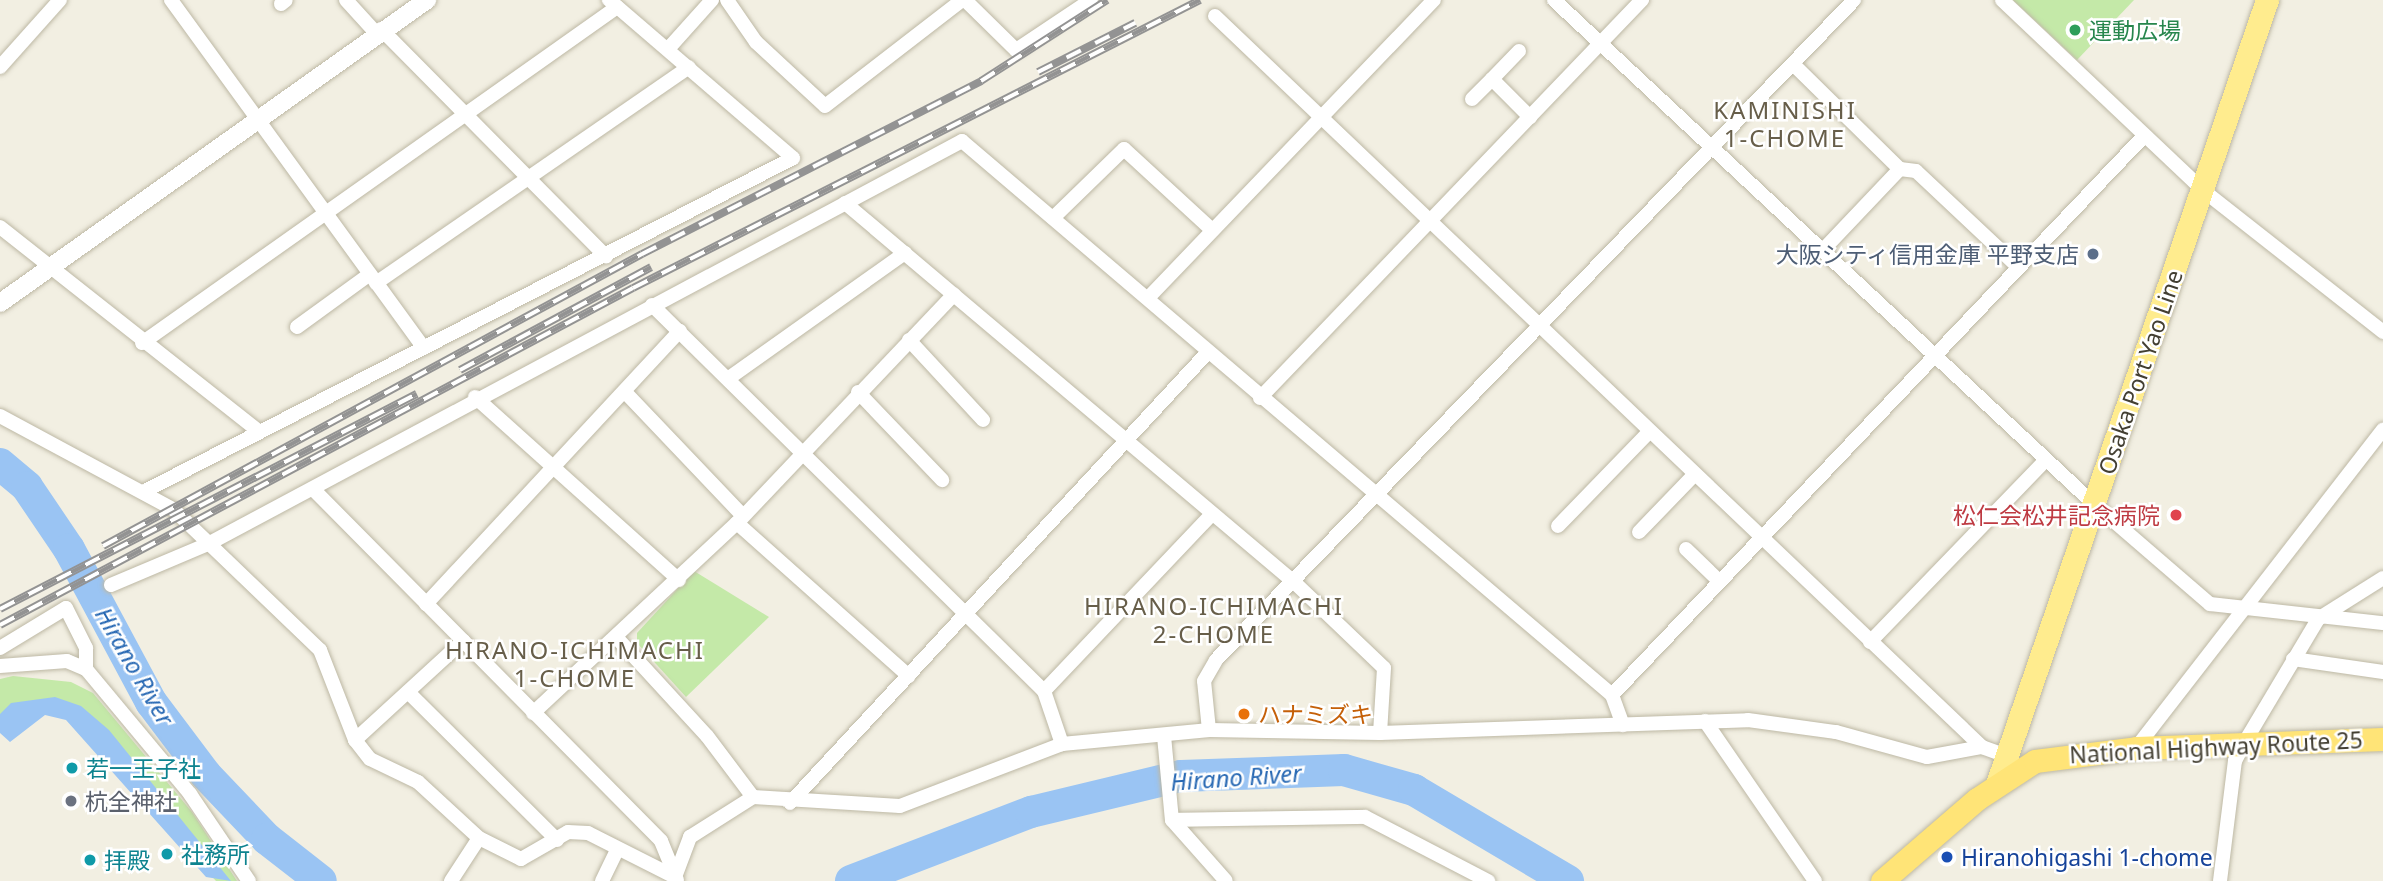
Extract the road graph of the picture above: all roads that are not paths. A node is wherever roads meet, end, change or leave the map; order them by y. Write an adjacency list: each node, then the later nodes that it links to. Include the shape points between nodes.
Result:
1 (171, 0): 27 (street)
2 (346, 0): 17 (street)
3 (427, 0): 17 (street)
4 (712, 0): 19 (street)
5 (727, 0): 6 (street, via 756,41 825,106)
6 (964, 0): 7 (street, via 1016,50)
7 (1091, 0)
8 (1434, 0): 28 (street)
9 (1554, 0): 18 (street)
10 (1642, 0): 18 (street)
11 (1854, 0): 21 (street)
12 (2003, 0): 30 (street)
13 (2267, 0): 34 (main road, Osaka Port Yao Line)
14 (55, 1): 22 (street)
15 (613, 4): 19 (street); 26 (street)
16 (1215, 16): 28 (street)
17 (379, 31): 26 (street); 27 (street)
18 (1600, 44): 29 (street); 31 (street)
19 (668, 49): 23 (street)
20 (1519, 51): 24 (street)
21 (1793, 64): 31 (street); 32 (street)
22 (0, 67)
23 (689, 67): 33 (street); 43 (street, via 793,159)
24 (1492, 79): 25 (street); 29 (street)
25 (1472, 99)
26 (465, 112): 33 (street); 36 (street)
27 (259, 114): 36 (street); 45 (street)
28 (1320, 117): 38 (street); 40 (street)
29 (1530, 117): 38 (street)
30 (2144, 136): 34 (street); 44 (street)
31 (1713, 146): 41 (street); 51 (street)
32 (1900, 169): 41 (street); 44 (street, via 1916,171)
33 (531, 176): 43 (street); 46 (street)
34 (2204, 191): 54 (street); 79 (main road, Osaka Port Yao Line)
35 (845, 203): 37 (street, via 962,141); 42 (street); 50 (street)
36 (325, 209): 46 (street); 56 (street)
37 (1053, 218): 40 (street, via 1124,149); 48 (street)
38 (1428, 223): 51 (street); 64 (street)
39 (0, 227): 45 (street)
40 (1212, 230): 48 (street)
41 (1823, 250): 59 (street)
42 (905, 253): 47 (street); 60 (street)
43 (606, 256): 57 (street)
44 (2017, 266): 59 (street)
45 (47, 270): 49 (street); 56 (street)
46 (373, 279): 52 (street); 57 (street)
47 (954, 294): 55 (street); 70 (street)
48 (1148, 298): 58 (street)
49 (0, 303)
50 (652, 304): 53 (street); 63 (street)
51 (1539, 326): 69 (street); 78 (street)
52 (297, 327)
53 (680, 331): 60 (street); 61 (street)
54 (2383, 332)
55 (909, 340): 62 (street); 66 (street)
56 (142, 343): 68 (street)
57 (424, 348): 68 (street)
58 (1208, 352): 64 (street); 70 (street)
59 (1933, 353): 72 (street); 84 (street)
60 (729, 378): 71 (street)
61 (625, 392): 73 (street); 81 (street)
62 (858, 392): 71 (street); 75 (street)
63 (475, 397): 73 (street); 76 (street)
64 (1261, 398): 78 (street)
65 (0, 416): 77 (street)
66 (983, 420)
67 (2383, 429): 93 (street)
68 (257, 430): 77 (street)
69 (1648, 432): 74 (street); 82 (street)
70 (1126, 444): 80 (street); 94 (street)
71 (803, 448): 81 (street); 94 (street)
72 (2046, 460): 79 (street); 99 (street)
73 (553, 471): 88 (street); 92 (street)
74 (1693, 475): 83 (street); 84 (street)
75 (942, 480)
76 (313, 489): 85 (street); 92 (street)
77 (147, 490): 85 (street)
78 (1378, 495): 90 (street); 108 (street)
79 (2094, 504): 93 (street, via 2210,604); 121 (main road, Osaka Port Yao Line)
80 (1212, 514): 90 (street); 107 (street)
81 (740, 519): 88 (street); 105 (street)
82 (1558, 526)
83 (1639, 532)
84 (1758, 536): 89 (street); 99 (street)
85 (208, 544): 91 (street); 115 (street, via 267,592 320,650)
86 (1686, 549): 89 (street)
87 (2383, 578): 95 (street)
88 (679, 580): 97 (street)
89 (1718, 580): 108 (street)
90 (1294, 582): 112 (street, via 1216,660 1204,681); 113 (street, via 1384,668)
91 (111, 585)
92 (426, 604): 98 (street)
93 (2241, 608): 95 (street); 120 (street)
94 (969, 612): 105 (street); 107 (street)
95 (2318, 619): 96 (street); 101 (street)
96 (2383, 623)
97 (616, 637): 109 (street); 123 (street, via 707,736)
98 (463, 641): 106 (street); 109 (street)
99 (1870, 642): 119 (street)
100 (0, 648): 103 (street, via 66,608 86,648)
101 (2293, 659): 104 (street); 118 (street)
102 (0, 666): 103 (street, via 67,662)
103 (86, 669): 130 (street, via 190,794)
104 (2383, 672)
105 (909, 676): 124 (street)
106 (408, 691): 115 (street); 127 (street)
107 (1044, 691): 117 (street)
108 (1612, 695): 111 (street)
109 (533, 713): 129 (street, via 660,841)
110 (1705, 721): 111 (street); 119 (street, via 1836,732 1927,757); 135 (street)
111 (1623, 725): 113 (street)
112 (1209, 730): 113 (street); 116 (street)
113 (1380, 733)
114 (2383, 739): 118 (highway, National Highway Route 25)
115 (355, 740): 126 (street, via 370,759 418,782)
116 (1164, 741): 117 (street); 125 (street, via 1166,799)
117 (1062, 744): 124 (street, via 900,806)
118 (2243, 745): 120 (highway, National Highway Route 25); 137 (street, via 2235,761)
119 (1982, 747): 121 (street)
120 (2136, 748): 122 (highway, National Highway Route 25, via 2035,761)
121 (2007, 756): 122 (main road, Osaka Port Yao Line)
122 (1997, 784): 136 (highway, National Highway Route 25)
123 (753, 797): 124 (street); 129 (street, via 690,837)
124 (790, 803)
125 (1172, 820): 133 (street); 134 (street, via 1365,817)
126 (480, 838): 127 (street, via 522,859); 131 (street)
127 (558, 840): 128 (street, via 568,832 588,833)
128 (617, 850): 129 (street); 132 (street)
129 (676, 879)
130 (249, 881)
131 (451, 881)
132 (602, 881)
133 (1226, 881)
134 (1488, 881)
135 (1815, 881)
136 (1882, 881)
137 (2220, 881)

